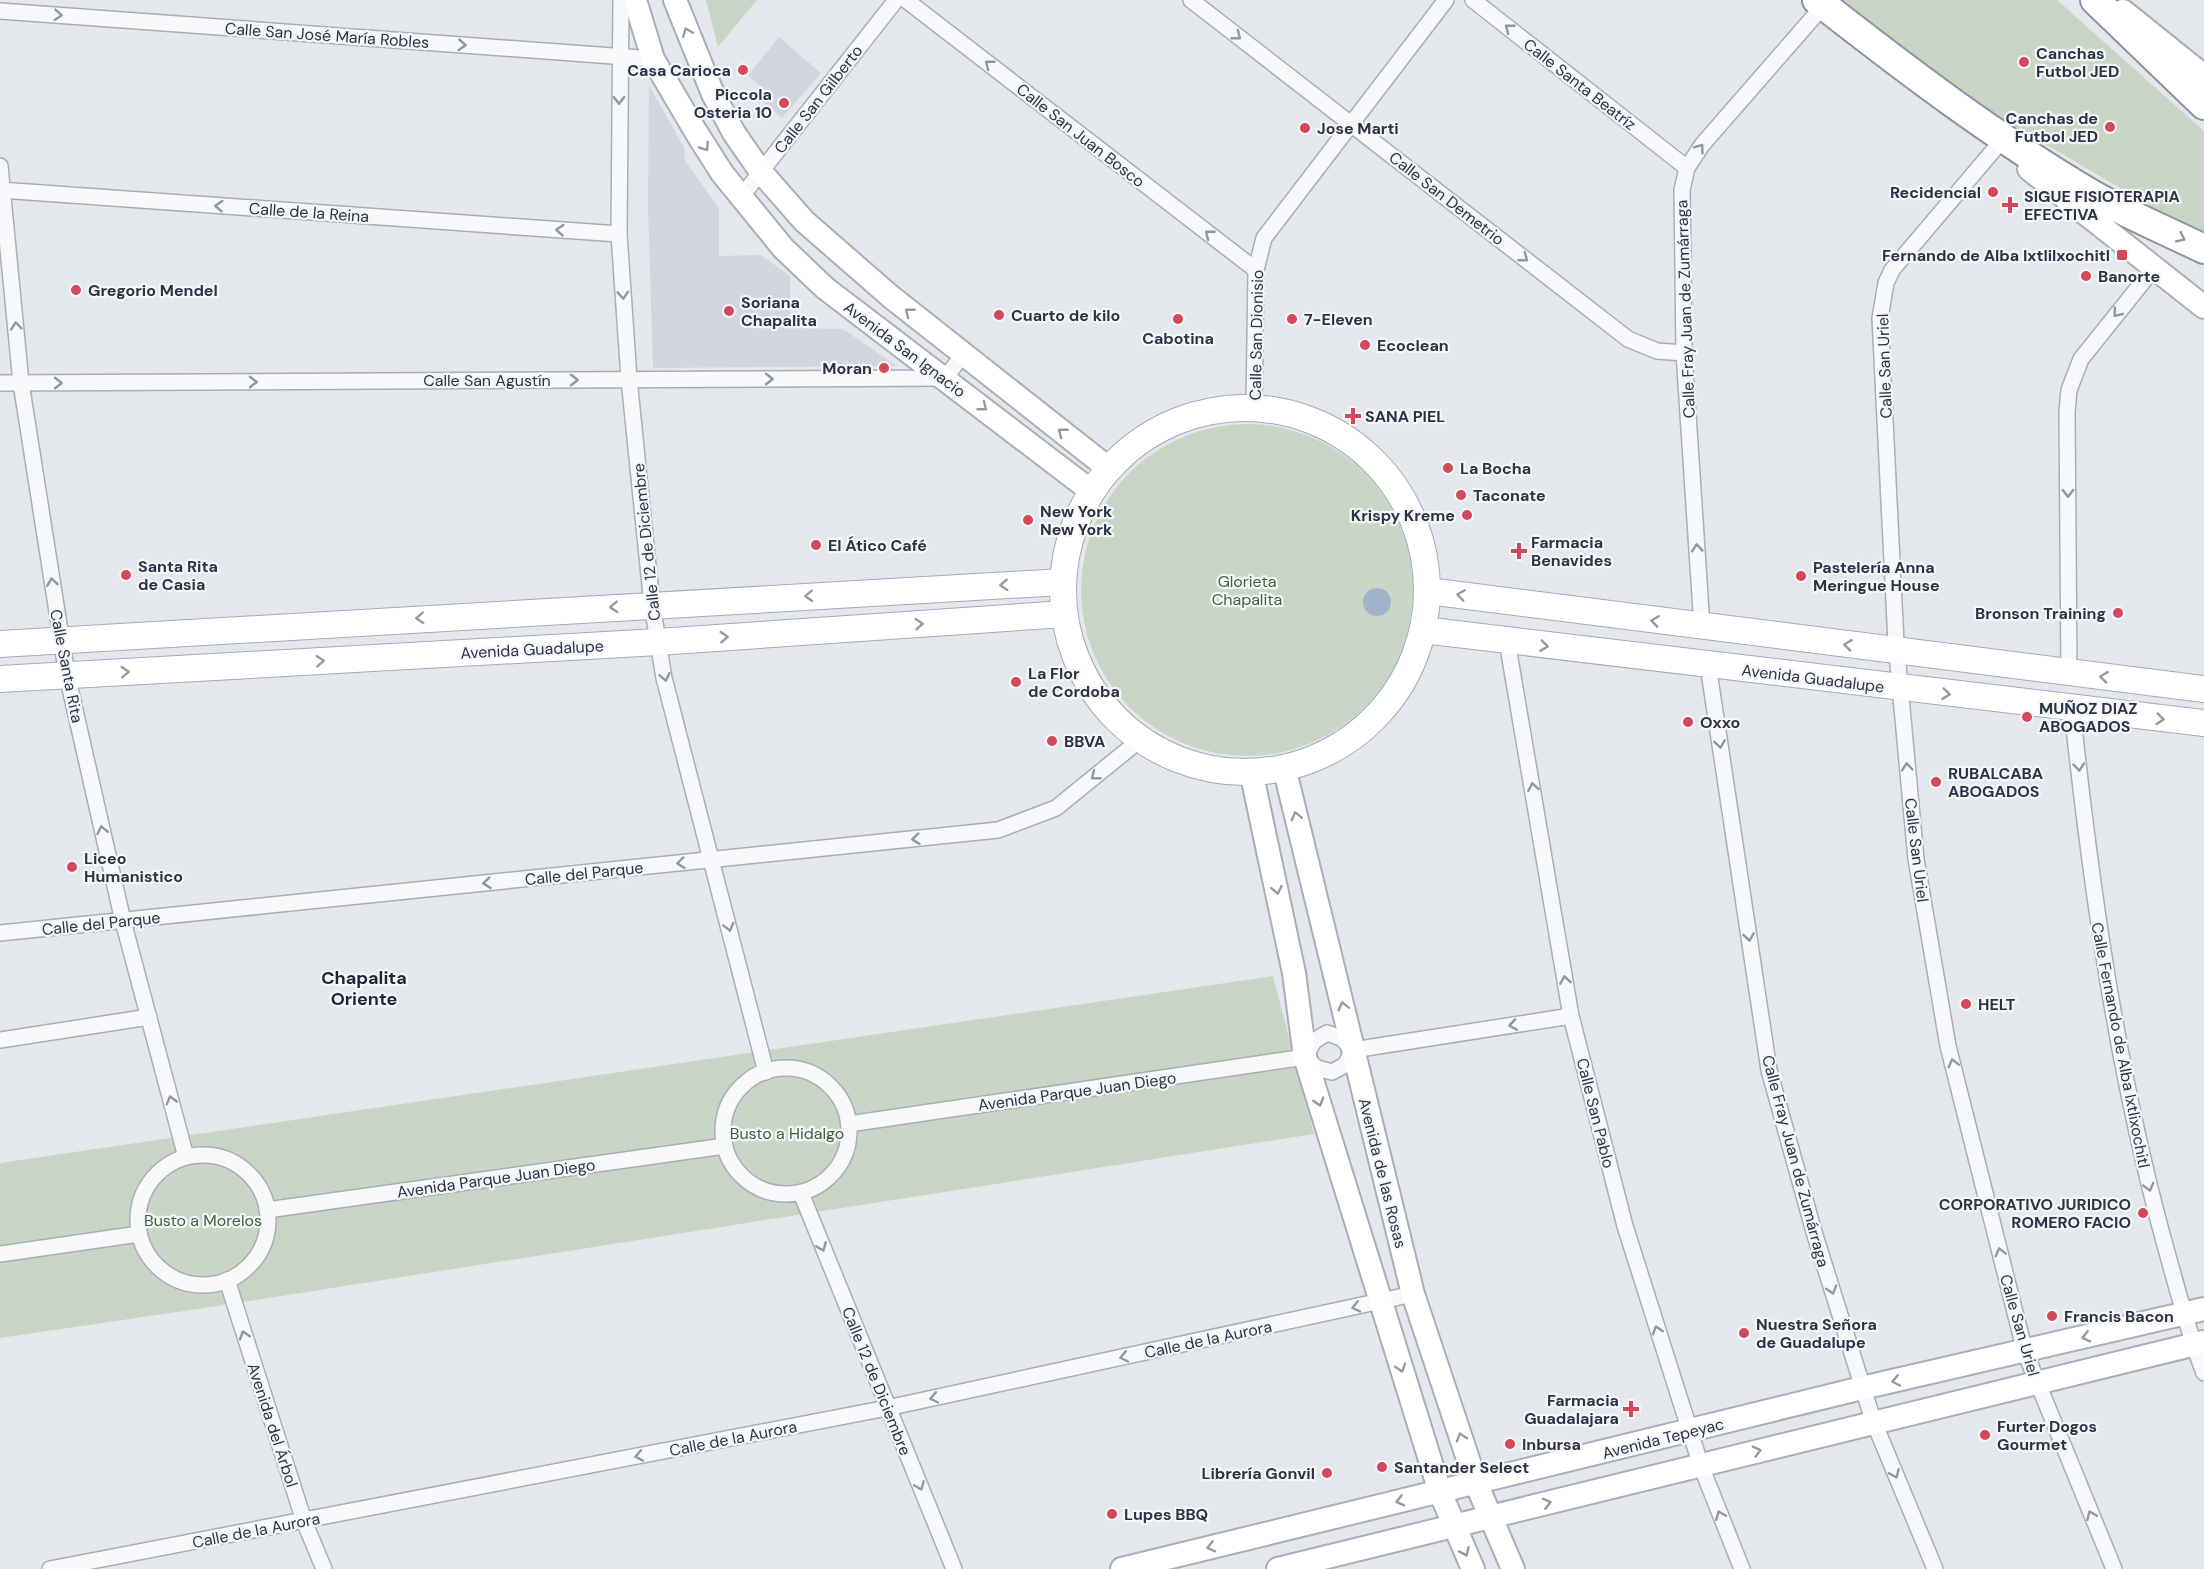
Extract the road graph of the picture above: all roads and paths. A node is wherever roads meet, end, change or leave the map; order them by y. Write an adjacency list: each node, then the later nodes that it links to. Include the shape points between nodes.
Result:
1 (621, 0): 13 (street, Calle 12 de Diciembre)
2 (635, 0): 14 (street, Avenida San Ignacio)
3 (675, 0): 21 (street, Avenida San Ignacio, one-way to 3, via 713,94)
4 (896, 0): 21 (street, Calle San Gilberto)
5 (906, 0): 27 (street, Calle San Juan Bosco, one-way to 5)
6 (1191, 0): 17 (street, Calle San Demetrio, one-way to 17)
7 (1446, 0): 17 (street, Calle San Dionisio)
8 (1473, 0): 20 (street, Calle Santa Beatríz, one-way to 8)
9 (2107, 0): 15 (street); 16 (highway)
10 (1820, 3): 12 (highway); 20 (street, Calle Fray Juan de Zumárraga, one-way to 10)
11 (0, 11): 13 (street, Calle San José María Robles, one-way to 13)
12 (1882, 52): 18 (street); 25 (highway, one-way to 25, via 2094,195)
13 (619, 57): 14 (street, Calle San José María Robles); 24 (street, Calle 12 de Diciembre, one-way to 24)
14 (653, 59): 23 (street, Avenida San Ignacio, one-way to 23)
15 (2204, 76)
16 (2204, 105)
17 (1350, 123): 27 (street, Calle San Dionisio, via 1272,225 1264,238); 29 (street, Calle San Demetrio, one-way to 29, via 1628,339 1657,351)
18 (1998, 144): 26 (street); 48 (street, Calle San Uriel, via 1893,270 1882,299)
19 (0, 166): 22 (street, Calle Santa Rita)
20 (1687, 168): 29 (street, Calle Fray Juan de Zumárraga, via 1680,213)
21 (761, 172): 23 (street, Calle San Gilberto); 30 (street, Avenida San Ignacio, one-way to 21, via 845,259 804,221)
22 (1, 190): 24 (street, Calle de la Reina, one-way to 22); 34 (street, Calle Santa Rita, one-way to 22)
23 (741, 197): 31 (street, Avenida San Ignacio, via 783,248 825,288)
24 (619, 234): 32 (street, Calle 12 de Diciembre, one-way to 32)
25 (2204, 249)
26 (2154, 268): 28 (street); 50 (street, one-way to 50, via 2081,359 2069,390)
27 (1256, 270): 35 (street, Calle San Dionisio)
28 (2204, 307)
29 (1684, 353): 42 (street, Calle Fray Juan de Zumárraga, one-way to 29)
30 (963, 355): 31 (street); 36 (street, Avenida San Ignacio, one-way to 30)
31 (945, 378): 32 (street, Calle San Agustín, one-way to 31); 37 (street, Avenida San Ignacio, one-way to 37)
32 (629, 380): 34 (street, Calle San Agustín, one-way to 32); 40 (street, Calle 12 de Diciembre)
33 (0, 383): 34 (street, Calle San Agustín)
34 (21, 383): 44 (street, Calle Santa Rita, one-way to 34)
35 (1254, 408): 36 (main road, via 1209,412 1174,422 1143,439); 39 (main road, via 1279,411 1326,427 1368,456 1390,479 1419,533)
36 (1108, 468): 37 (main road)
37 (1091, 491): 38 (main road, via 1066,550)
38 (1062, 582): 40 (main road, one-way to 40); 41 (main road)
39 (1428, 591): 42 (main road, one-way to 39); 43 (main road)
40 (652, 604): 44 (main road, one-way to 44); 46 (street, Calle 12 de Diciembre)
41 (1064, 614): 46 (main road, Avenida Guadalupe, one-way to 41); 57 (main road, via 1073,650 1089,684 1112,714)
42 (1702, 627): 48 (main road, one-way to 42)
43 (1423, 630): 45 (main road, Avenida Guadalupe); 58 (main road, via 1396,692 1374,719 1317,757)
44 (60, 639): 47 (main road); 51 (street, Calle Santa Rita)
45 (1507, 641): 49 (main road, Avenida Guadalupe, one-way to 49); 63 (street, Calle San Pablo, one-way to 45)
46 (658, 642): 51 (main road, Avenida Guadalupe, one-way to 46); 60 (street, Calle 12 de Diciembre, one-way to 60)
47 (0, 644)
48 (1896, 651): 50 (main road); 53 (street, Calle San Uriel)
49 (1708, 666): 53 (main road, Avenida Guadalupe); 84 (street, Calle Fray Juan de Zumárraga, one-way to 84, via 1769,1070)
50 (2069, 673): 54 (main road, one-way to 50)
51 (67, 675): 52 (main road, Avenida Guadalupe); 61 (street, Calle Santa Rita, one-way to 51)
52 (0, 679)
53 (1900, 688): 55 (main road, Avenida Guadalupe, one-way to 55); 81 (street, Calle San Uriel, one-way to 53, via 1948,1046 1916,859)
54 (2204, 689)
55 (2072, 709): 56 (main road, Avenida Guadalupe, one-way to 56); 79 (street, Calle Fernando de Alba Ixtlixochitl, one-way to 79, via 2093,893 2139,1148)
56 (2204, 723)
57 (1140, 739): 59 (main road, via 1193,764); 60 (street, Calle del Parque, one-way to 60, via 1056,808 998,830)
58 (1284, 767): 59 (main road); 66 (street, Avenida de las Rosas, one-way to 58)
59 (1251, 771): 67 (street, one-way to 67, via 1294,973)
60 (711, 860): 61 (street, Calle del Parque, one-way to 61); 68 (street, Calle 12 de Diciembre, one-way to 68)
61 (123, 921): 62 (street, Calle del Parque); 64 (street, Calle Santa Rita)
62 (0, 933)
63 (1571, 1016): 66 (street, one-way to 66); 87 (street, Calle San Pablo, one-way to 63, via 1625,1226)
64 (149, 1017): 65 (street); 71 (street, Calle Santa Rita, one-way to 64)
65 (0, 1040)
66 (1353, 1050): 67 (street, via 1345,1065 1332,1072 1317,1068); 67 (street, via 1341,1038 1327,1033 1314,1041); 77 (street, Avenida de las Rosas)
67 (1305, 1057): 69 (street, Avenida Parque Juan Diego); 78 (street, one-way to 78)
68 (766, 1072): 69 (street, via 794,1069 820,1078 840,1098); 70 (street, via 743,1085 728,1107 723,1126)
69 (849, 1124): 72 (street, via 842,1162 824,1182)
70 (725, 1146): 72 (street, via 737,1171 759,1188); 73 (street, Avenida Parque Juan Diego)
71 (186, 1157): 73 (street, via 213,1156 238,1166 258,1185); 74 (street, via 164,1168 147,1186 138,1209)
72 (801, 1193): 85 (street, Calle 12 de Diciembre, one-way to 85)
73 (267, 1210): 76 (street, via 267,1232 259,1252 240,1274)
74 (139, 1234): 75 (street); 76 (street, via 153,1263 180,1281 195,1284)
75 (0, 1254)
76 (227, 1280): 92 (street, Avenida del Árbol, one-way to 76)
77 (1413, 1294): 78 (street, Calle de la Aurora); 89 (street, Avenida de las Rosas, one-way to 77)
78 (1380, 1302): 85 (street, Calle de la Aurora, one-way to 85); 90 (street, one-way to 90)
79 (2194, 1311): 80 (street, Calle Fernando de Alba Ixtlixochitl); 81 (street, Avenida Tepeyac, one-way to 81)
80 (2199, 1344): 82 (street, Calle Fernando de Alba Ixtlixochitl); 83 (street)
81 (2025, 1352): 83 (street, Calle San Uriel); 84 (street, Avenida Tepeyac, one-way to 84)
82 (2204, 1373)
83 (2036, 1382): 86 (street); 104 (street, Calle San Uriel, one-way to 83)
84 (1862, 1388): 86 (street, Calle Fray Juan de Zumárraga); 87 (street, Avenida Tepeyac)
85 (887, 1408): 92 (street, Calle de la Aurora, one-way to 92); 97 (street, Calle 12 de Diciembre, one-way to 97)
86 (1873, 1420): 88 (street, one-way to 86); 103 (street, Calle Fray Juan de Zumárraga, one-way to 103)
87 (1689, 1431): 88 (street, Calle San Pablo); 89 (street, Avenida Tepeyac)
88 (1701, 1466): 91 (street, one-way to 88); 102 (street, Calle San Pablo, one-way to 88)
89 (1476, 1483): 90 (street, Avenida Tepeyac); 91 (street, Avenida de las Rosas)
90 (1440, 1492): 93 (street); 94 (street, Avenida Tepeyac, one-way to 94)
91 (1491, 1517): 93 (street); 101 (street, Avenida de las Rosas)
92 (304, 1521): 95 (street, Calle de la Aurora); 96 (street, Avenida del Árbol)
93 (1454, 1526): 99 (street); 100 (street, one-way to 100)
94 (1169, 1563): 98 (street, Avenida Tepeyac)
95 (50, 1569)
96 (324, 1569)
97 (954, 1569)
98 (1122, 1569)
99 (1278, 1569)
100 (1473, 1569)
101 (1513, 1569)
102 (1742, 1569)
103 (1935, 1569)
104 (2114, 1569)

